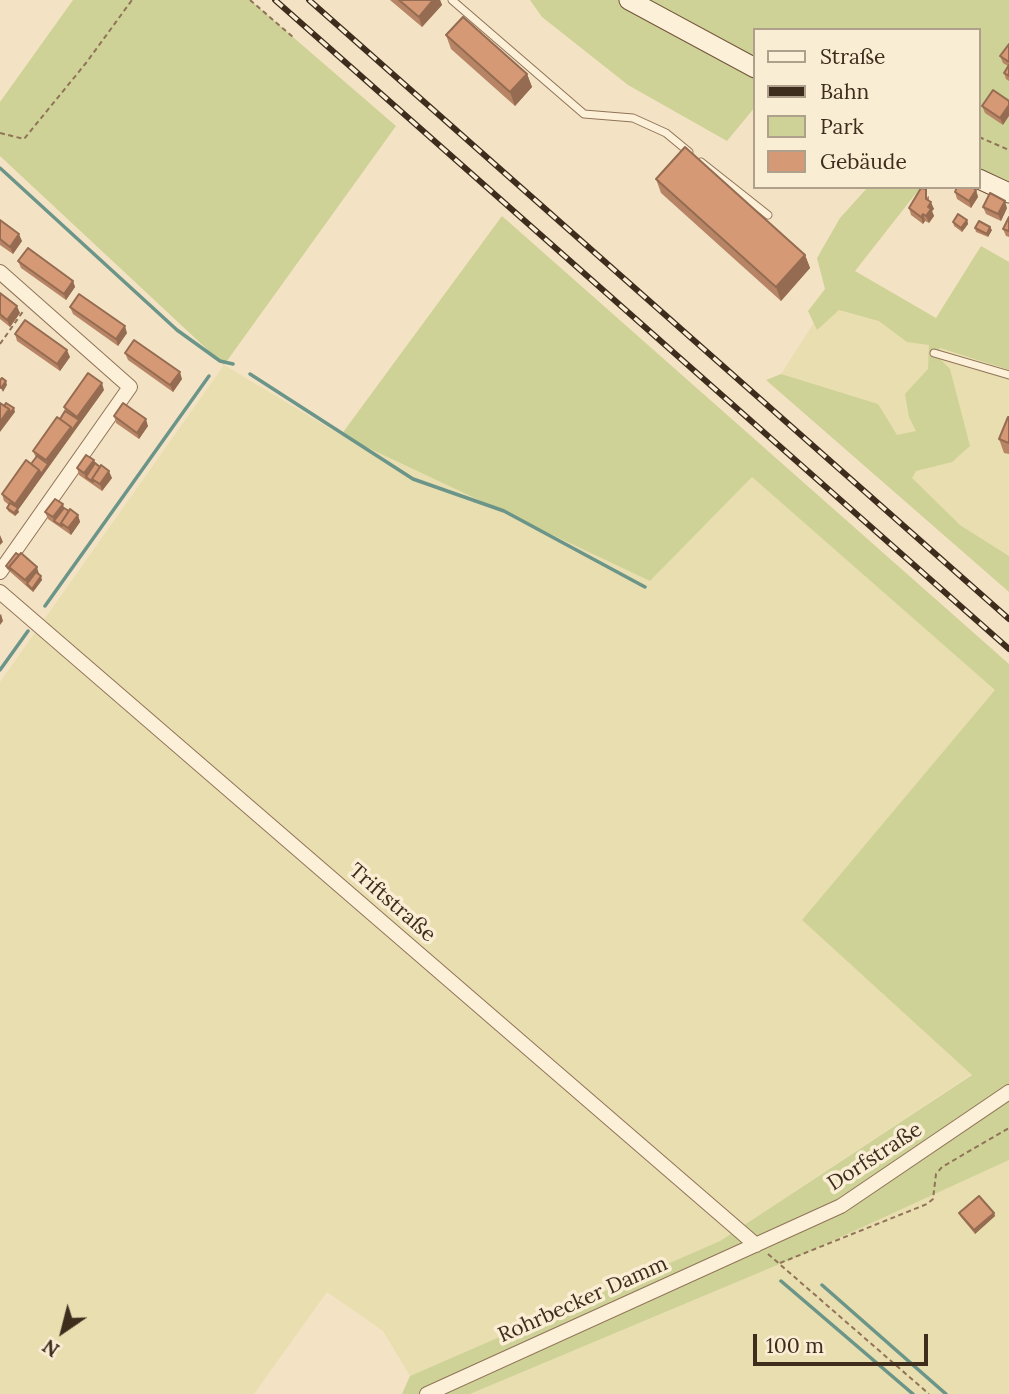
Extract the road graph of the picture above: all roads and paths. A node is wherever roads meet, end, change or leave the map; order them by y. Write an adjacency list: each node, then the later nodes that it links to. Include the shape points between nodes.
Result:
1 (132, 0): 7 (path, via 23,139)
2 (250, 0): 5 (path)
3 (452, 0): 12 (lane, via 584,114 633,118 666,133)
4 (629, 0): 6 (street)
5 (294, 38)
6 (754, 67)
7 (0, 132)
8 (981, 137): 9 (path)
9 (1009, 150)
10 (981, 180): 11 (street)
11 (1009, 193)
12 (768, 215)
13 (0, 272): 14 (street)
14 (33, 298): 15 (path); 18 (street, via 130,387)
15 (0, 344)
16 (934, 353): 17 (lane)
17 (1009, 375)
18 (0, 572)
19 (0, 592): 22 (street, Triftstraße)
20 (1009, 1092): 22 (street, Dorfstraße, via 841,1206)
21 (1009, 1128): 23 (path, via 942,1167 936,1174 933,1199 927,1204)
22 (756, 1245): 23 (path); 24 (street, Rohrbecker Damm)
23 (780, 1263): 25 (path)
24 (428, 1394)
25 (929, 1394)

